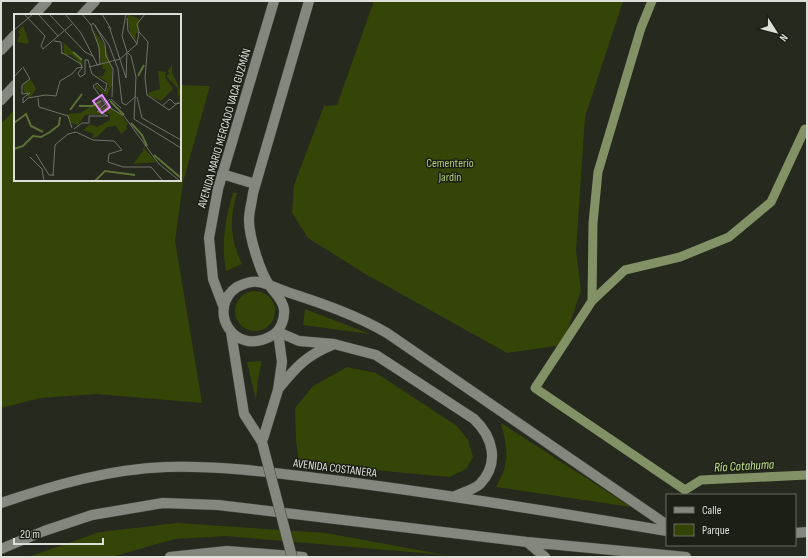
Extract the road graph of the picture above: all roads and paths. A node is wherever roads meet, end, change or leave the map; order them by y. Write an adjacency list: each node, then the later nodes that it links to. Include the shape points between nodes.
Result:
1 (47, 1): 5 (main road)
2 (95, 1): 6 (main road)
3 (274, 1): 11 (main road, AVENIDA MARIO MERCADO VACA GUZMÁN)
4 (308, 1): 12 (main road)
5 (35, 14)
6 (83, 14)
7 (14, 36): 8 (main road)
8 (1, 50)
9 (14, 86): 10 (main road)
10 (1, 100)
11 (222, 174): 12 (main road); 14 (main road, AVENIDA MARIO MERCADO VACA GUZMÁN, via 208,238 213,279)
12 (256, 184): 13 (main road, via 249,220 255,253)
13 (270, 286): 14 (main road, via 257,282 238,287 226,299); 16 (main road, via 281,299 284,308 284,317); 22 (main road, via 352,315 387,333)
14 (224, 308): 15 (main road, via 224,317)
15 (231, 332): 16 (main road, via 246,341 254,342 263,341); 19 (main road, via 244,414)
16 (278, 332): 17 (main road, via 299,341); 18 (main road, via 282,362)
17 (334, 344): 18 (main road, via 314,352 296,366); 20 (main road, via 376,355 484,428 490,438 492,450 487,474 480,485)
18 (278, 390): 19 (main road)
19 (262, 442): 29 (main road, bridge)
20 (455, 496): 21 (main road, AVENIDA COSTANERA, via 218,468 166,467 122,471 41,490); 23 (main road, AVENIDA COSTANERA)
21 (1, 503)
22 (666, 524)
23 (666, 531)
24 (807, 532): 25 (main road)
25 (796, 533)
26 (527, 542): 27 (main road, via 218,505 163,503 92,515); 31 (main road); 32 (main road)
27 (1, 549)
28 (170, 557): 30 (main road, via 227,551)
29 (292, 557)
30 (303, 557)
31 (545, 557)
32 (686, 557)

